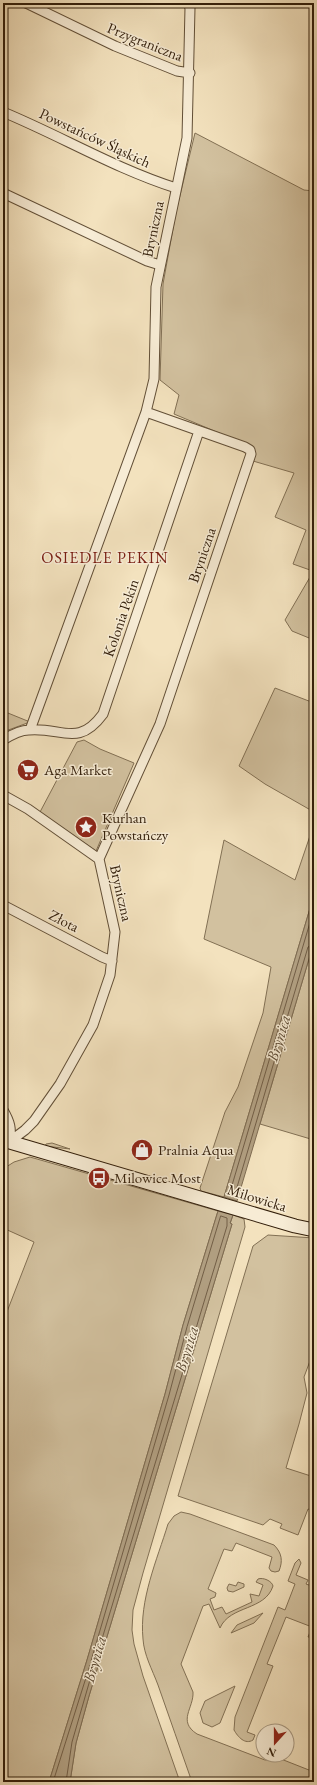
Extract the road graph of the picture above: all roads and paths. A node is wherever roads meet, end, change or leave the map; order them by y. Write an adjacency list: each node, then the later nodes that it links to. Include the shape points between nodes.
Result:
1 (26, 3): 3 (street, Przygraniczna, via 115,46)
2 (188, 3): 3 (street, Bryniczna)
3 (190, 74): 5 (street, Bryniczna, via 187,138)
4 (3, 112): 5 (street, Powstańców Śląskich, via 145,178)
5 (176, 188): 7 (street, Bryniczna)
6 (3, 193): 7 (street, via 146,261)
7 (160, 265): 8 (street, Bryniczna, via 156,287 154,379)
8 (146, 412): 9 (street, Bryniczna); 10 (street)
9 (199, 431): 10 (street, Kolonia Pekin, via 103,714 90,729 80,733); 13 (street, Bryniczna, via 245,447 251,454 160,724)
10 (30, 730): 11 (street, Kolonia Pekin, via 12,734)
11 (3, 740)
12 (3, 795): 13 (street, via 28,809)
13 (99, 859): 15 (street, Bryniczna, via 115,932)
14 (3, 905): 15 (street, Złota)
15 (112, 961): 17 (street, Bryniczna, via 110,975 92,1026 60,1084 26,1130)
16 (3, 1110): 17 (street, via 11,1128)
17 (5, 1144): 18 (street, Milowicka)
18 (314, 1230)

